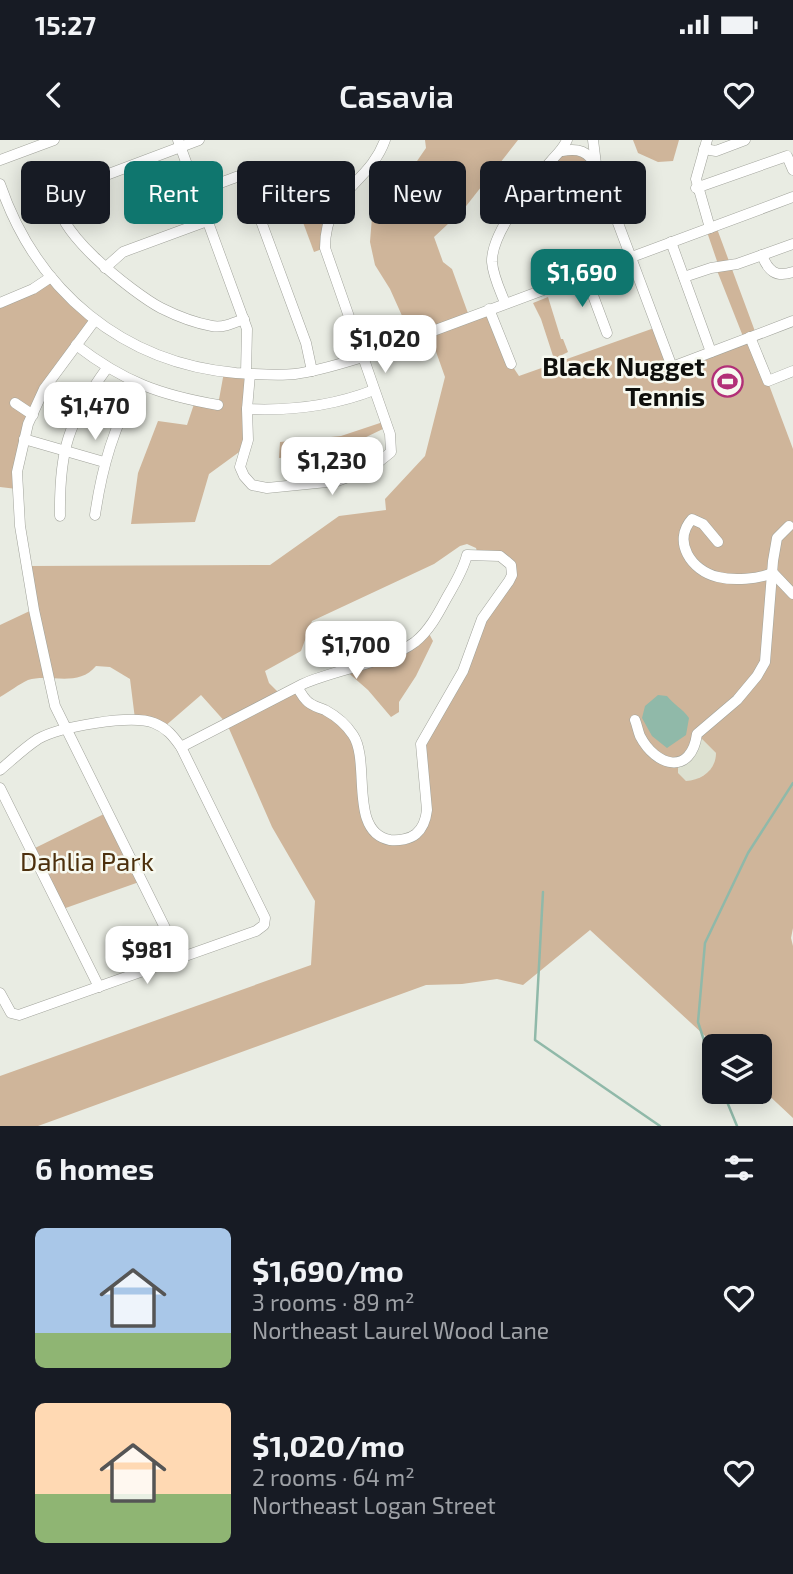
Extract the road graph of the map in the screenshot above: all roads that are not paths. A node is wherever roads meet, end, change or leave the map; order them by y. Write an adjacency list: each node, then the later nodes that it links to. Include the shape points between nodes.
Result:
1 (54, 140): 10 (street)
2 (199, 140): 7 (street)
3 (386, 140): 15 (street)
4 (567, 140): 9 (street)
5 (593, 140): 13 (street)
6 (746, 140): 8 (street, via 716,151)
7 (180, 143): 11 (street); 29 (street, via 61,192 57,198 69,226)
8 (706, 144): 17 (street)
9 (562, 151): 12 (street, via 582,150); 35 (street, via 527,191 494,247 492,263)
10 (0, 160)
11 (186, 161)
12 (594, 161)
13 (596, 161)
14 (793, 170): 17 (street, via 787,156)
15 (355, 182)
16 (0, 184): 32 (street, via 22,235)
17 (696, 188): 24 (street)
18 (793, 197): 24 (street)
19 (200, 224): 29 (street, via 123,252)
20 (209, 224): 38 (street)
21 (262, 224): 47 (street)
22 (327, 224): 44 (street, via 325,248)
23 (619, 224): 28 (street)
24 (710, 228): 25 (street)
25 (671, 242): 28 (street); 33 (street)
26 (793, 244): 27 (street)
27 (762, 255): 30 (street, via 774,273); 33 (street)
28 (631, 257): 31 (street); 43 (street, via 672,367)
29 (104, 268): 38 (street, via 140,295 183,317 218,327)
30 (793, 271)
31 (585, 274): 35 (street); 40 (street)
32 (51, 276): 34 (street); 37 (street)
33 (684, 277): 43 (street)
34 (0, 303)
35 (505, 303): 36 (street)
36 (489, 309): 44 (street); 45 (street)
37 (95, 320): 42 (street); 49 (street, via 155,355 191,366)
38 (244, 320): 49 (street)
39 (793, 321): 41 (street)
40 (607, 333)
41 (751, 337): 43 (street); 48 (street, via 768,381)
42 (76, 345): 46 (street); 55 (street, via 44,389)
43 (711, 352)
44 (363, 357): 47 (street); 51 (street)
45 (511, 364)
46 (107, 368): 50 (street); 57 (street, via 79,411)
47 (312, 371): 49 (street)
48 (793, 371)
49 (248, 374): 54 (street)
50 (138, 384): 53 (street); 58 (street)
51 (374, 390): 54 (street, via 332,404); 54 (street, via 391,437 391,452 370,469 337,481 256,487 248,482 240,467 248,440)
52 (15, 404): 55 (street)
53 (218, 405)
54 (247, 410)
55 (33, 415): 56 (street)
56 (24, 439): 57 (street); 67 (street, via 17,472 20,526 51,696)
57 (64, 449): 58 (street); 60 (street)
58 (104, 462): 59 (street)
59 (94, 515)
60 (60, 516)
61 (789, 526): 63 (street, via 777,538)
62 (718, 542): 63 (street, via 703,524 692,519 684,529 683,544 702,570 717,577 758,578)
63 (773, 573): 64 (street); 66 (street, via 765,662 737,700 697,734 689,758 678,763 662,760 641,737)
64 (793, 594)
65 (297, 687): 65 (street, via 414,642 429,628 467,555 505,557 512,565 512,575 482,619 463,671 424,736 420,751 427,810 417,833 389,839 372,827 364,812 361,756 355,739 337,716 307,702); 68 (street)
66 (635, 720)
67 (67, 729): 68 (street, via 129,719 152,722 172,734); 69 (street, via 38,740); 71 (street)
68 (181, 747): 71 (street, via 263,912 264,925)
69 (0, 770)
70 (0, 788): 72 (street)
71 (180, 958): 72 (street)
72 (99, 987): 73 (street, via 14,1015)
73 (0, 993)

